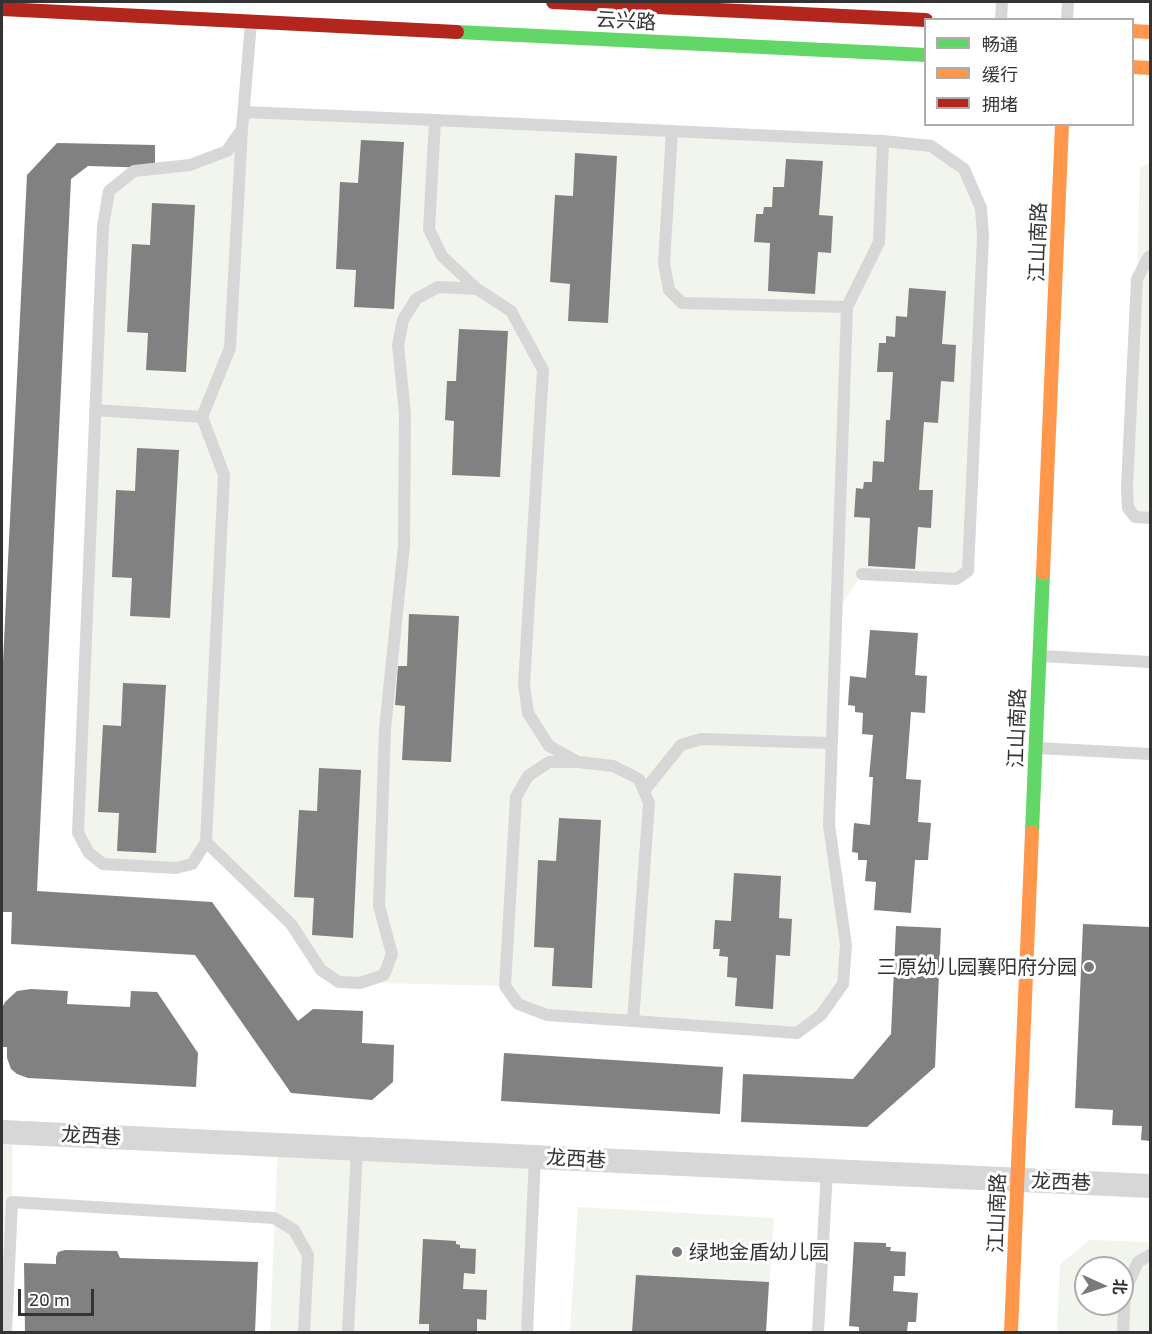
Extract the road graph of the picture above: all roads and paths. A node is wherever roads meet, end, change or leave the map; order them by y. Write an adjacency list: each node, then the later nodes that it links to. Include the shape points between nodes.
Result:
1 (553, 2): 4 (street, 云兴路)
2 (1002, 2): 7 (lane)
3 (1068, 2): 8 (lane)
4 (698, 5): 5 (street, 云兴路)
5 (834, 8): 9 (street, 云兴路)
6 (2, 9): 10 (street, 云兴路)
7 (1001, 18)
8 (1067, 18)
9 (924, 20)
10 (251, 22): 13 (street, 云兴路); 16 (lane)
11 (1134, 31): 12 (street)
12 (1150, 32)
13 (924, 55)
14 (1134, 67): 15 (street)
15 (1150, 68)
16 (244, 112): 17 (lane); 19 (lane)
17 (435, 120): 20 (lane); 23 (lane, via 429,229 442,256)
18 (1062, 126): 29 (street, 江山南路)
19 (242, 129): 25 (lane, via 227,151 190,165 134,171 109,191 103,226); 26 (lane, via 230,348)
20 (672, 131): 21 (lane); 24 (lane, via 664,263 669,290 682,303)
21 (883, 141): 24 (lane, via 879,242); 28 (lane, via 931,146 964,169 981,208 983,236 968,570 956,579)
22 (1150, 256): 27 (lane, via 1137,279 1126,487 1128,508 1135,517)
23 (477, 290): 34 (lane, via 511,311 543,370 524,684 528,713 549,746); 36 (lane, via 438,287 416,299 403,320 398,345 405,414 404,545 385,729 380,906 392,954 384,975 360,983 339,982 321,970 291,924)
24 (847, 307): 31 (lane)
25 (96, 410): 26 (lane); 36 (lane, via 78,833 89,853 103,864 176,868 192,864)
26 (202, 417): 36 (lane, via 224,475)
27 (1150, 518)
28 (862, 574)
29 (1040, 656): 30 (lane); 32 (street, 江山南路)
30 (1150, 662)
31 (831, 743): 35 (lane, via 701,739 681,745); 37 (lane, via 829,825 846,945 843,984 821,1016 797,1033)
32 (1036, 748): 33 (lane); 42 (street, 江山南路)
33 (1150, 754)
34 (578, 762): 35 (lane, via 613,766 639,778); 37 (lane, via 549,762 528,776 516,797 505,986 518,1004 547,1015)
35 (644, 791): 37 (lane, via 649,803)
36 (206, 842)
37 (633, 1021)
38 (2, 1132): 39 (street, 龙西巷)
39 (357, 1149): 40 (street, 龙西巷); 48 (lane)
40 (535, 1157): 41 (street, 龙西巷); 49 (lane)
41 (826, 1171): 42 (street, 龙西巷); 50 (lane)
42 (1017, 1180): 43 (street, 龙西巷); 51 (street, 江山南路)
43 (1150, 1186)
44 (1150, 1255): 52 (lane, via 1138,1262 1125,1291)
45 (5, 1281): 46 (lane); 47 (lane, via 12,1202 274,1218 294,1230 308,1255)
46 (6, 1332)
47 (304, 1332)
48 (348, 1332)
49 (527, 1332)
50 (818, 1332)
51 (1011, 1332)
52 (1123, 1332)

